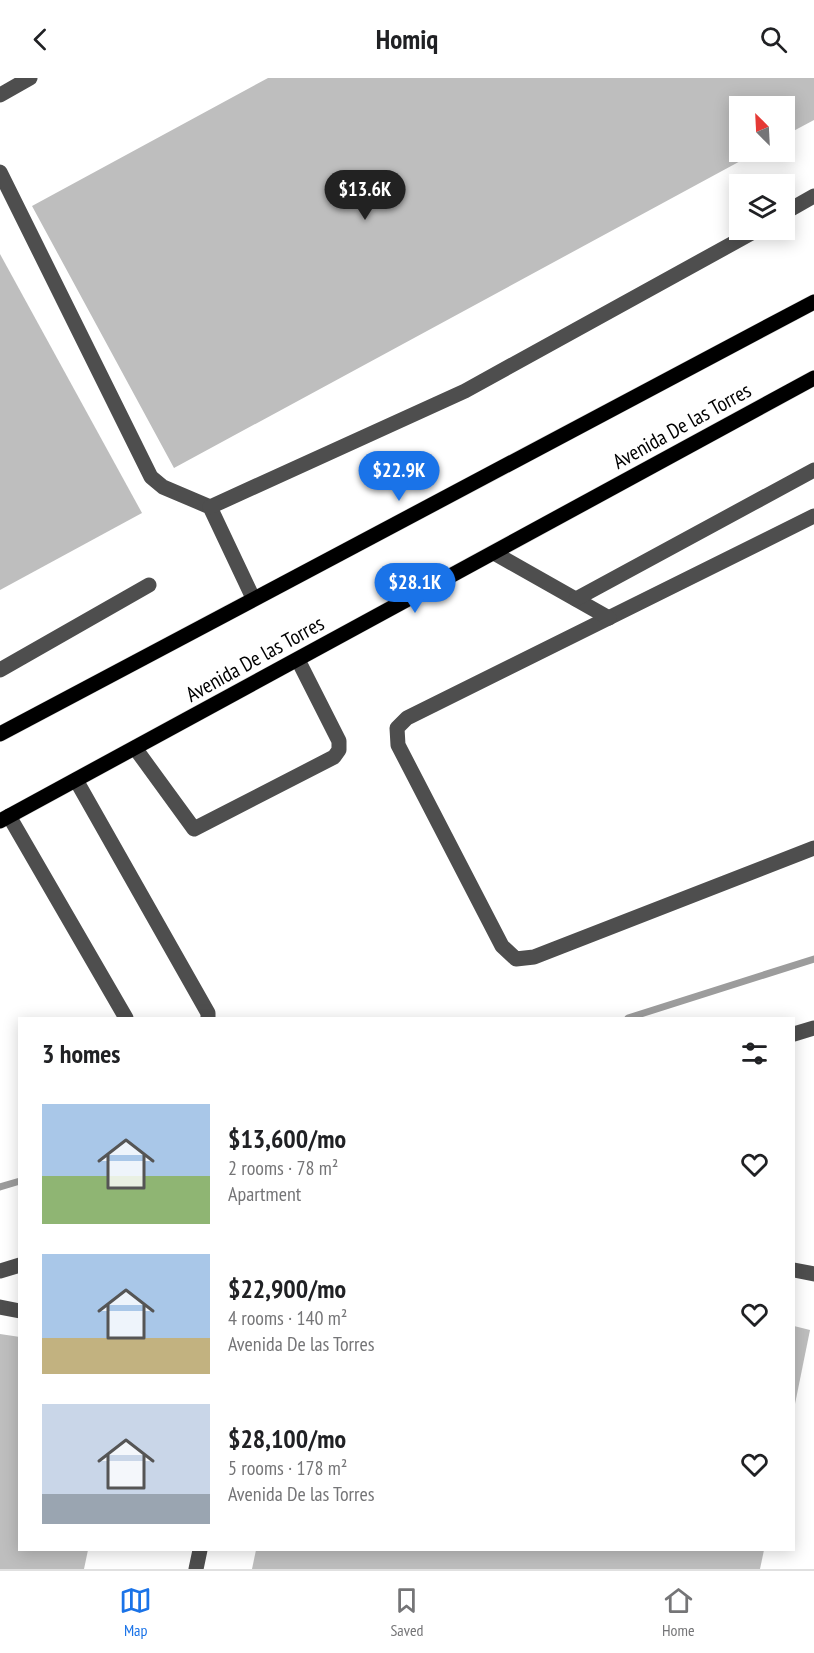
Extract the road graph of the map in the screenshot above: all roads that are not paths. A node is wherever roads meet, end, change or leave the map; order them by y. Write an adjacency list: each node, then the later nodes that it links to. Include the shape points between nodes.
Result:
1 (30, 78): 2 (lane)
2 (0, 95)
3 (0, 172): 10 (lane, via 151,477 163,487)
4 (814, 196): 5 (lane)
5 (795, 207)
6 (739, 240): 10 (lane, via 465,391)
7 (814, 302): 14 (main road)
8 (814, 378): 12 (main road, Avenida De las Torres)
9 (814, 470): 15 (lane)
10 (210, 507): 14 (lane)
11 (814, 516): 16 (lane)
12 (494, 553): 15 (lane); 17 (main road, Avenida De las Torres)
13 (149, 585): 18 (lane)
14 (253, 598): 19 (main road)
15 (576, 599): 16 (lane)
16 (609, 618): 23 (lane, via 407,718 398,728 398,745 502,946 516,959 534,957)
17 (297, 660): 20 (main road, Avenida De las Torres); 20 (lane, via 339,741 334,757 194,829)
18 (0, 670)
19 (0, 734)
20 (135, 748): 21 (main road, Avenida De las Torres)
21 (76, 780): 22 (main road, Avenida De las Torres); 25 (lane)
22 (5, 818): 24 (lane)
23 (814, 848)
24 (125, 1017)
25 (208, 1017)
26 (814, 1028): 27 (lane)
27 (795, 1034)
28 (18, 1266): 30 (lane)
29 (795, 1270): 31 (lane)
30 (0, 1271)
31 (814, 1274)
32 (0, 1307): 33 (lane)
33 (18, 1311)
34 (200, 1551): 35 (lane)
35 (196, 1569)

